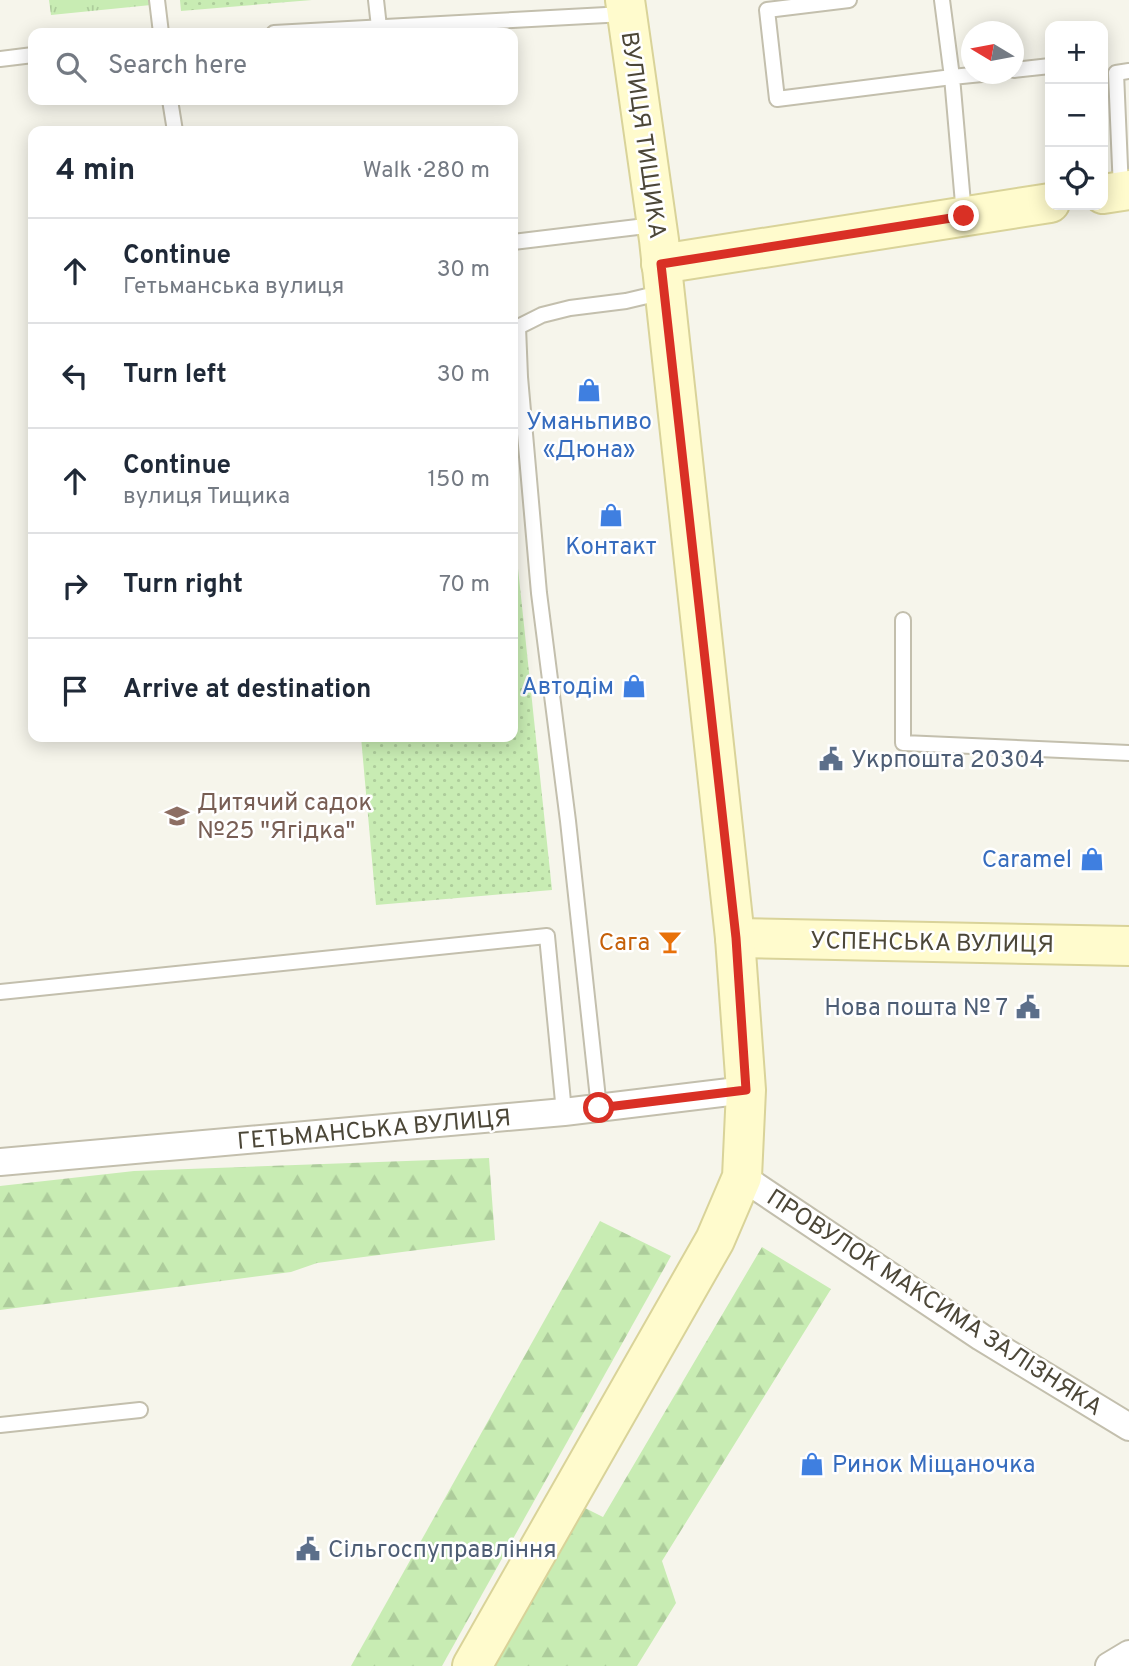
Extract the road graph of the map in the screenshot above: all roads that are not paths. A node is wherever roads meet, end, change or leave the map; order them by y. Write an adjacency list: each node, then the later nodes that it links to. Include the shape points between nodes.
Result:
1 (158, 0): 7 (lane)
2 (376, 0): 6 (lane)
3 (849, 0): 15 (lane, via 767,10 777,99)
4 (942, 0): 15 (lane)
5 (626, 7): 6 (lane); 21 (main road, ВУЛИЦЯ ТИЩИКА)
6 (379, 27): 8 (lane)
7 (161, 28)
8 (362, 28)
9 (28, 56): 10 (lane)
10 (0, 59)
11 (1045, 66): 12 (lane)
12 (1024, 69)
13 (1116, 71): 18 (lane)
14 (961, 76): 15 (lane)
15 (951, 77): 20 (lane)
16 (171, 105): 17 (lane)
17 (174, 126)
18 (1117, 192)
19 (1045, 203): 20 (main road)
20 (964, 216): 23 (main road)
21 (657, 225): 22 (lane); 23 (main road, ВУЛИЦЯ ТИЩИКА)
22 (518, 241)
23 (663, 278): 24 (lane, via 626,301 570,308); 28 (main road, ВУЛИЦЯ ТИЩИКА)
24 (518, 326)
25 (518, 357): 32 (lane, via 539,593)
26 (903, 620): 27 (lane, via 903,743)
27 (1129, 753)
28 (736, 938): 29 (main road, УСПЕНСЬКА ВУЛИЦЯ); 31 (main road, ВУЛИЦЯ ТИЩИКА)
29 (1129, 946)
30 (0, 992): 33 (lane, via 547,936)
31 (746, 1090): 32 (street, ГЕТЬМАНСЬКА ВУЛИЦЯ); 35 (main road, ВУЛИЦЯ ТИЩИКА)
32 (599, 1108): 33 (street, ГЕТЬМАНСЬКА ВУЛИЦЯ)
33 (564, 1112): 34 (street, ГЕТЬМАНСЬКА ВУЛИЦЯ)
34 (0, 1162)
35 (741, 1177): 38 (street, ПРОВУЛОК МАКСИМА ЗАЛІЗНЯКА, via 981,1336); 40 (main road, ВУЛИЦЯ ТИЩИКА, via 715,1240)
36 (140, 1409): 37 (lane)
37 (0, 1425)
38 (1129, 1427)
39 (1129, 1654): 41 (street)
40 (472, 1666)
41 (1108, 1666)

